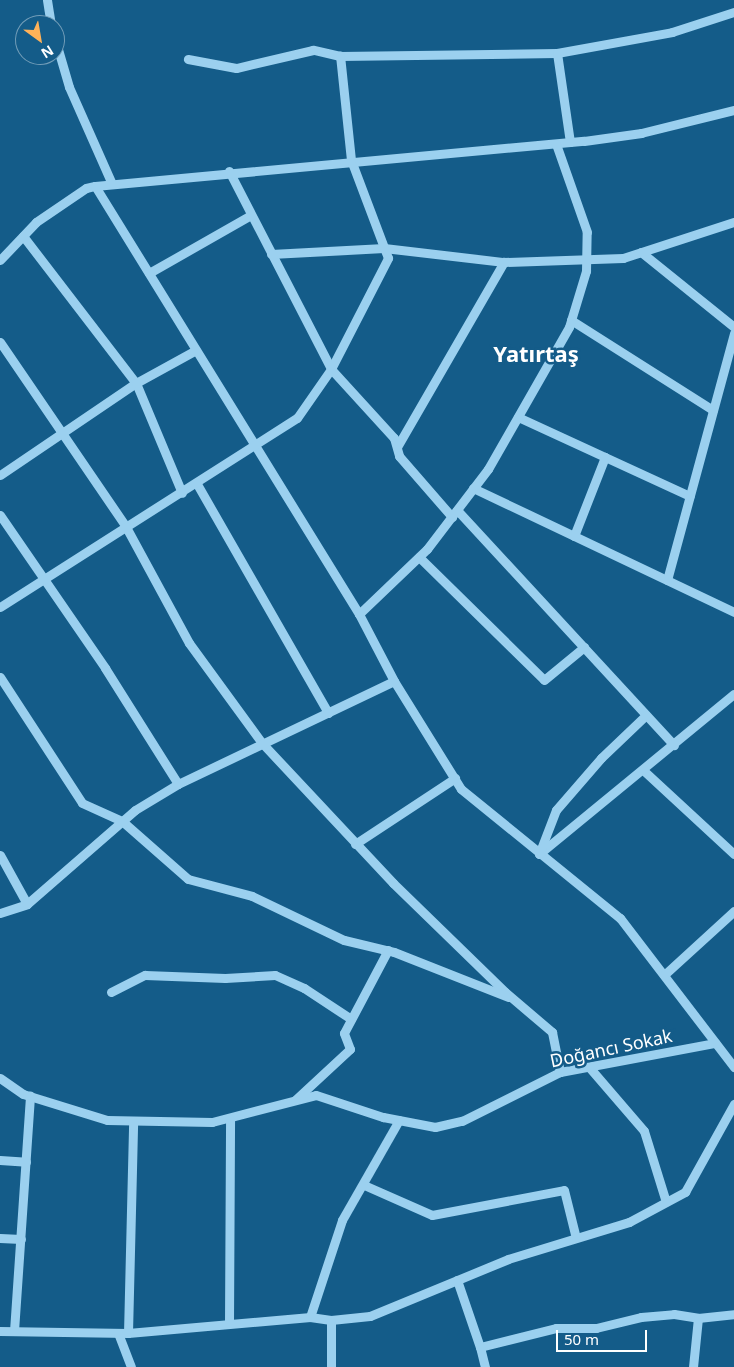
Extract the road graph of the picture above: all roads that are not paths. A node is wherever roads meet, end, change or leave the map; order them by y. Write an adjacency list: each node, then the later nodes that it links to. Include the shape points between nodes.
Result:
1 (47, 0): 3 (street)
2 (734, 12): 4 (street, via 672,32)
3 (49, 15)
4 (557, 53): 5 (street); 9 (street)
5 (340, 56): 6 (street, via 313,50 236,68); 11 (street)
6 (188, 59)
7 (63, 65): 13 (street, via 69,87)
8 (734, 110): 9 (street, via 641,133)
9 (570, 142): 10 (street)
10 (556, 144): 11 (street); 21 (street, via 587,232)
11 (351, 160): 12 (street); 18 (street)
12 (229, 171): 13 (street); 15 (street)
13 (112, 184): 14 (street)
14 (95, 186): 17 (street, via 86,188 36,222); 24 (street)
15 (251, 215): 20 (street); 24 (street)
16 (734, 222): 19 (street)
17 (23, 236): 22 (street); 31 (street)
18 (384, 248): 20 (street); 23 (street); 30 (street, via 388,258)
19 (641, 252): 21 (street, via 623,258); 26 (street)
20 (271, 254): 30 (street)
21 (586, 259): 23 (street); 25 (street, via 586,271)
22 (0, 260)
23 (504, 262): 36 (street)
24 (149, 274): 29 (street)
25 (571, 320): 32 (street); 33 (street)
26 (734, 327)
27 (734, 333): 32 (street)
28 (0, 342): 34 (street)
29 (196, 350): 31 (street); 35 (street)
30 (331, 369): 35 (street, via 298,418); 36 (street, via 394,438)
31 (136, 384): 34 (street); 41 (street)
32 (713, 410): 42 (street)
33 (518, 416): 37 (street); 40 (street)
34 (63, 432): 38 (street); 45 (street)
35 (257, 447): 39 (street); 52 (street)
36 (397, 447): 43 (street, via 399,456)
37 (606, 457): 42 (street); 46 (street)
38 (0, 474)
39 (197, 484): 41 (street); 57 (street)
40 (473, 488): 43 (street); 46 (street)
41 (182, 493): 45 (street)
42 (690, 496): 49 (street)
43 (454, 513): 47 (street); 53 (street)
44 (0, 515): 48 (street)
45 (126, 528): 48 (street); 59 (street, via 189,643)
46 (574, 536): 49 (street)
47 (419, 557): 52 (street); 53 (street, via 544,680)
48 (44, 579): 50 (street); 63 (street)
49 (667, 580): 51 (street)
50 (0, 607)
51 (734, 612)
52 (359, 614): 55 (street)
53 (584, 647): 58 (street)
54 (0, 677): 64 (street, via 82,803)
55 (394, 681): 57 (street); 62 (street)
56 (734, 694): 60 (street)
57 (328, 713): 59 (street)
58 (646, 715): 60 (street); 66 (street, via 601,758 556,810)
59 (262, 743): 63 (street); 65 (street)
60 (674, 745): 61 (street)
61 (643, 770): 66 (street); 67 (street)
62 (455, 778): 65 (street); 66 (street, via 461,788)
63 (178, 784): 64 (street)
64 (122, 821): 69 (street); 72 (street, via 188,879 252,896 344,940)
65 (355, 844): 75 (street)
66 (539, 854): 73 (street, via 620,918)
67 (734, 854)
68 (0, 855): 69 (street)
69 (28, 904): 71 (street)
70 (734, 911): 73 (street)
71 (0, 913)
72 (388, 950): 75 (street); 76 (street)
73 (664, 976): 77 (street)
74 (111, 992): 76 (street, via 145,975 225,978 275,975 304,988)
75 (513, 999): 80 (street, via 552,1032)
76 (351, 1019): 83 (street, via 344,1033 350,1049)
77 (715, 1043): 78 (street, Doğancı Sokak); 79 (street)
78 (589, 1067): 80 (street, Doğancı Sokak); 91 (street, via 644,1131)
79 (734, 1067)
80 (560, 1072): 86 (street, Doğancı Sokak, via 462,1121 435,1127)
81 (0, 1078): 82 (street, Doğancı Sokak)
82 (30, 1096): 87 (street, Doğancı Sokak, via 107,1120); 89 (street)
83 (293, 1102): 85 (street, Doğancı Sokak); 86 (street, Doğancı Sokak, via 316,1096)
84 (734, 1104): 91 (street, via 685,1192)
85 (230, 1120): 87 (street, Doğancı Sokak); 100 (street)
86 (399, 1120): 90 (street)
87 (132, 1121): 103 (street)
88 (0, 1160): 89 (street)
89 (26, 1162): 94 (street)
90 (364, 1185): 93 (street, via 432,1215 564,1190); 97 (street, via 342,1220)
91 (666, 1202): 93 (street, via 628,1222)
92 (0, 1238): 94 (street)
93 (576, 1238): 95 (street, via 508,1259)
94 (21, 1239): 102 (street)
95 (458, 1280): 99 (street, via 370,1316); 104 (street)
96 (734, 1314): 98 (street)
97 (310, 1318): 99 (street); 100 (street)
98 (698, 1318): 104 (street, via 674,1314 641,1317 596,1328 556,1328); 108 (street)
99 (331, 1320): 106 (street)
100 (229, 1323): 103 (street)
101 (0, 1330): 102 (street)
102 (14, 1331): 103 (street)
103 (123, 1333): 105 (street)
104 (480, 1347): 107 (street)
105 (131, 1367)
106 (331, 1367)
107 (485, 1367)
108 (693, 1367)

